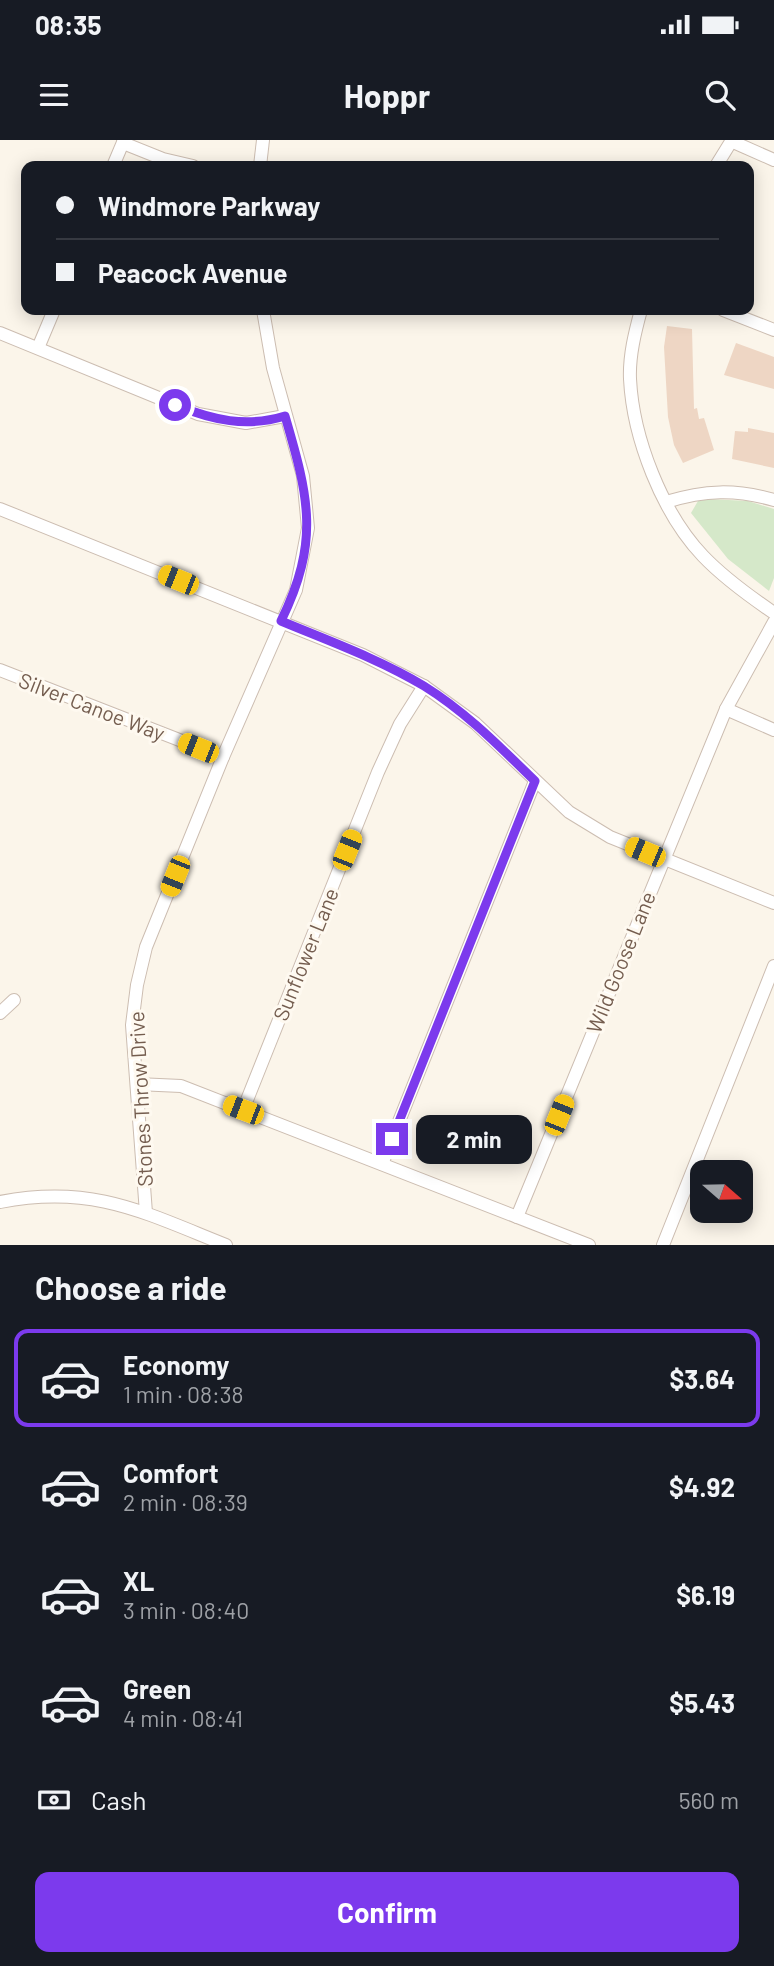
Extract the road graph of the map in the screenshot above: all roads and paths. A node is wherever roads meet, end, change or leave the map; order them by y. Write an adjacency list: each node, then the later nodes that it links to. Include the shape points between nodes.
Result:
1 (263, 140): 7 (street)
2 (124, 141): 5 (street); 6 (street)
3 (731, 141): 4 (street); 8 (street)
4 (774, 160)
5 (115, 161)
6 (172, 161)
7 (261, 161)
8 (719, 161)
9 (52, 315): 15 (street)
10 (264, 315): 16 (street, Stones Throw Drive)
11 (640, 315): 18 (street, via 630,377 635,420)
12 (736, 315): 13 (street)
13 (774, 330)
14 (0, 333): 15 (street)
15 (37, 348): 16 (street, via 219,420 246,424)
16 (285, 416): 21 (street, Stones Throw Drive, via 303,476 309,528 296,590)
17 (774, 500): 18 (street, via 742,491 715,490)
18 (666, 502): 20 (street, via 701,555)
19 (0, 509): 21 (street)
20 (774, 613)
21 (281, 621): 24 (street); 27 (street, Stones Throw Drive)
22 (774, 622): 25 (street, Wild Goose Lane)
23 (0, 670): 27 (street, Silver Canoe Way)
24 (424, 686): 28 (street, via 475,723); 35 (street, Sunflower Lane, via 378,772)
25 (726, 709): 26 (street); 29 (street, Wild Goose Lane)
26 (774, 730)
27 (223, 757): 34 (street, Stones Throw Drive, via 146,947 132,1025)
28 (535, 781): 29 (street, via 569,812); 36 (street)
29 (662, 860): 30 (street); 39 (street, Wild Goose Lane)
30 (774, 903)
31 (774, 966): 42 (street)
32 (14, 1000): 33 (street)
33 (0, 1013)
34 (136, 1084): 35 (street, via 181,1086); 38 (street, Stones Throw Drive)
35 (243, 1110): 36 (street)
36 (382, 1164): 39 (street)
37 (0, 1202): 38 (street, via 36,1195 77,1195 115,1201)
38 (146, 1213): 40 (street)
39 (517, 1217): 41 (street)
40 (226, 1245)
41 (589, 1245)
42 (663, 1245)

